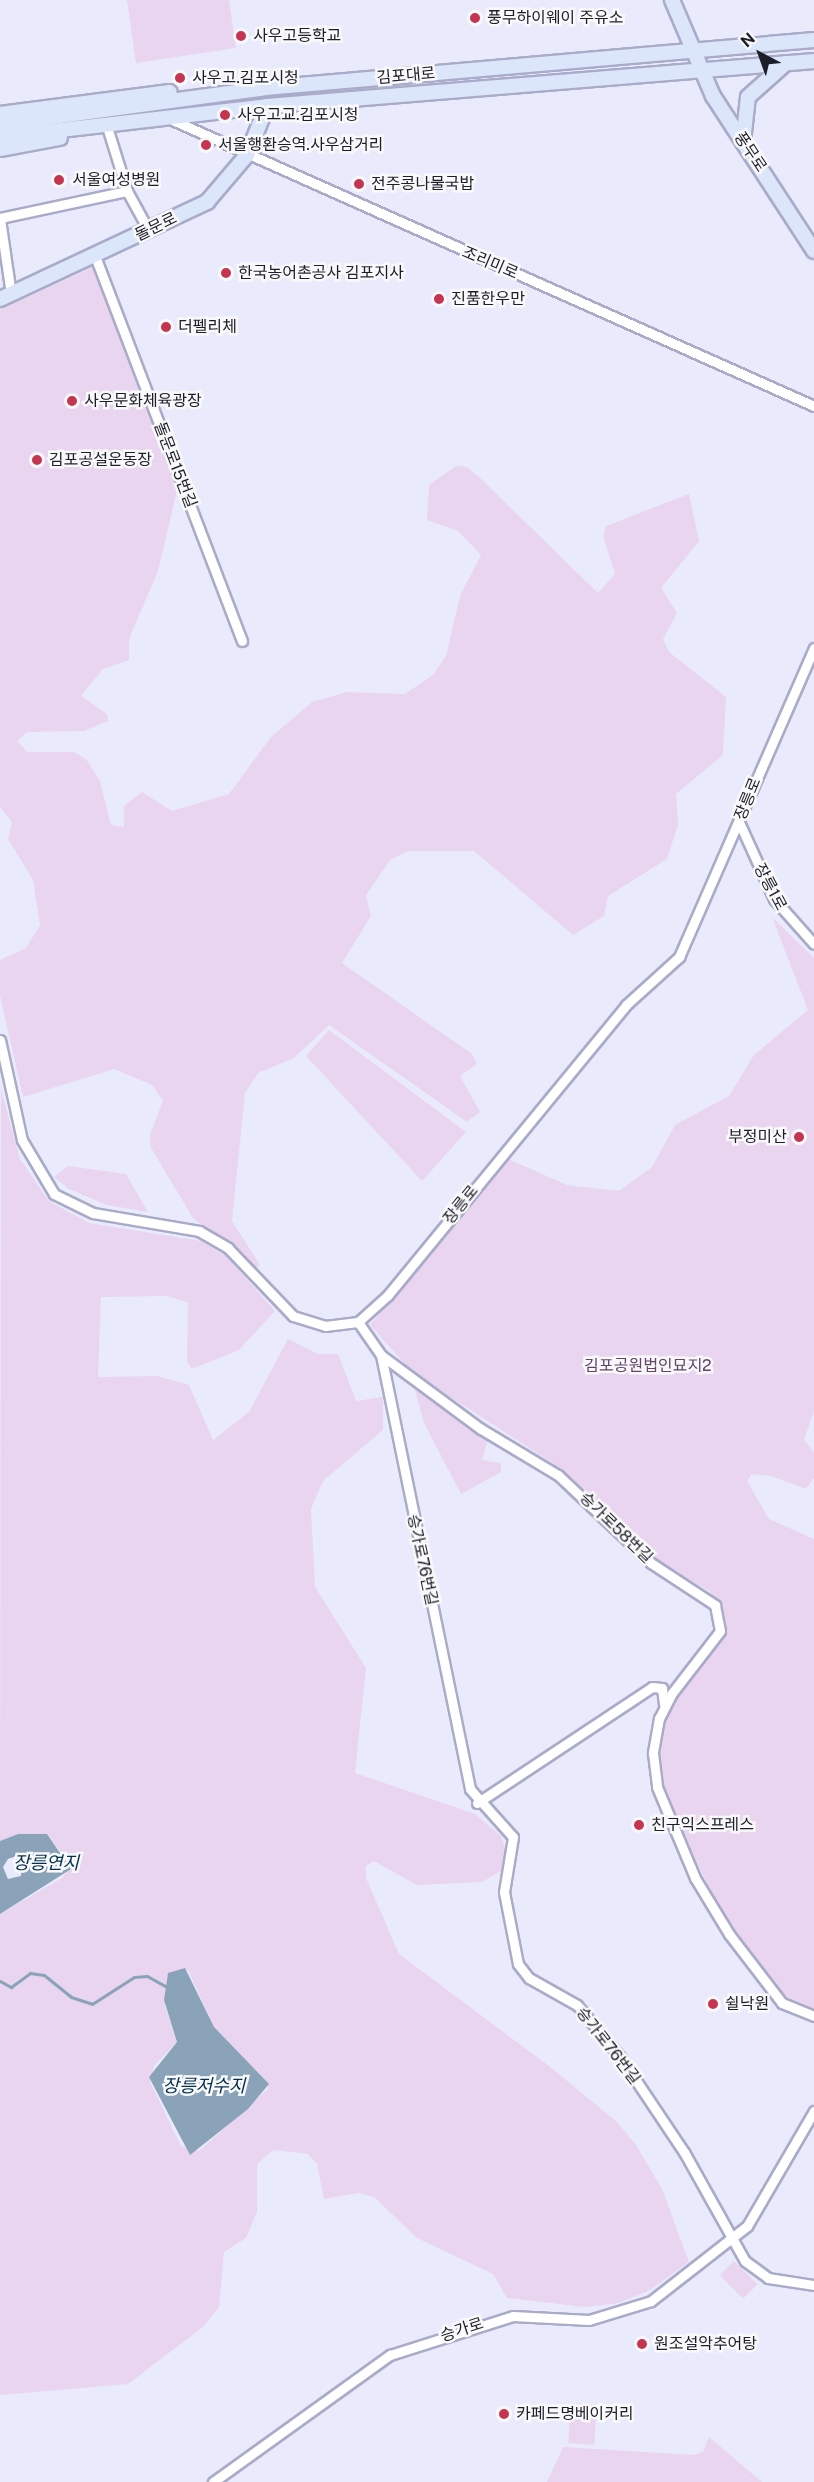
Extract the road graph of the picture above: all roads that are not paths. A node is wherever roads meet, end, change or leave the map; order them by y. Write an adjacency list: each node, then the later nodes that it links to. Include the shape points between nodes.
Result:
1 (672, 0): 4 (main road)
2 (679, 0): 4 (main road)
3 (814, 40): 4 (main road, 김포대로)
4 (690, 51): 7 (main road, 풍무로); 8 (main road, 김포대로)
5 (814, 61): 6 (main road, 김포대로)
6 (787, 63): 7 (main road, 김포대로); 15 (main road, via 748,97)
7 (699, 69): 9 (main road, 김포대로); 15 (main road, 풍무로)
8 (265, 88): 10 (main road, via 132,94); 12 (main road, 김포대로)
9 (267, 106): 11 (main road, 김포대로); 17 (main road, 돌문로)
10 (0, 114)
11 (161, 118): 13 (main road); 14 (main road, 김포대로); 17 (street, 조리미로)
12 (0, 124)
13 (108, 130): 16 (main road); 18 (street)
14 (0, 137)
15 (743, 142): 21 (main road, 풍무로)
16 (0, 149)
17 (248, 155): 20 (main road, 돌문로, via 207,202); 24 (street, 조리미로)
18 (127, 191): 19 (street); 20 (street)
19 (0, 218): 23 (street)
20 (149, 231): 22 (main road, 돌문로)
21 (814, 251)
22 (95, 256): 23 (main road, 돌문로); 25 (street, 돌문로15번길)
23 (5, 296)
24 (814, 406)
25 (242, 641)
26 (814, 648): 27 (street, 장릉로)
27 (739, 822): 28 (street, 장릉1로, via 774,899); 30 (street, 장릉로, via 679,957 626,1005 388,1295)
28 (814, 944)
29 (0, 1040): 30 (street, via 22,1140 54,1194 93,1213 199,1231 228,1248 293,1316 324,1326)
30 (358, 1322): 31 (street, 승가로76번길)
31 (381, 1355): 32 (street, 승가로58번길, via 438,1399 558,1475 651,1563 716,1605 720,1631); 33 (street, 승가로76번길, via 467,1780)
32 (664, 1704): 33 (street, via 662,1688 652,1687); 34 (street, 승가로58번길, via 654,1742 654,1774 695,1878 736,1945 782,2003)
33 (477, 1803): 36 (street, 승가로76번길, via 513,1837 504,1892 521,1969 577,2005 621,2058 684,2151)
34 (814, 2016)
35 (814, 2111): 36 (street, 승가로, via 754,2216)
36 (731, 2242): 37 (street, via 768,2278); 38 (street, 승가로, via 631,2310 590,2320 513,2316 390,2355)
37 (814, 2285)
38 (213, 2482)

